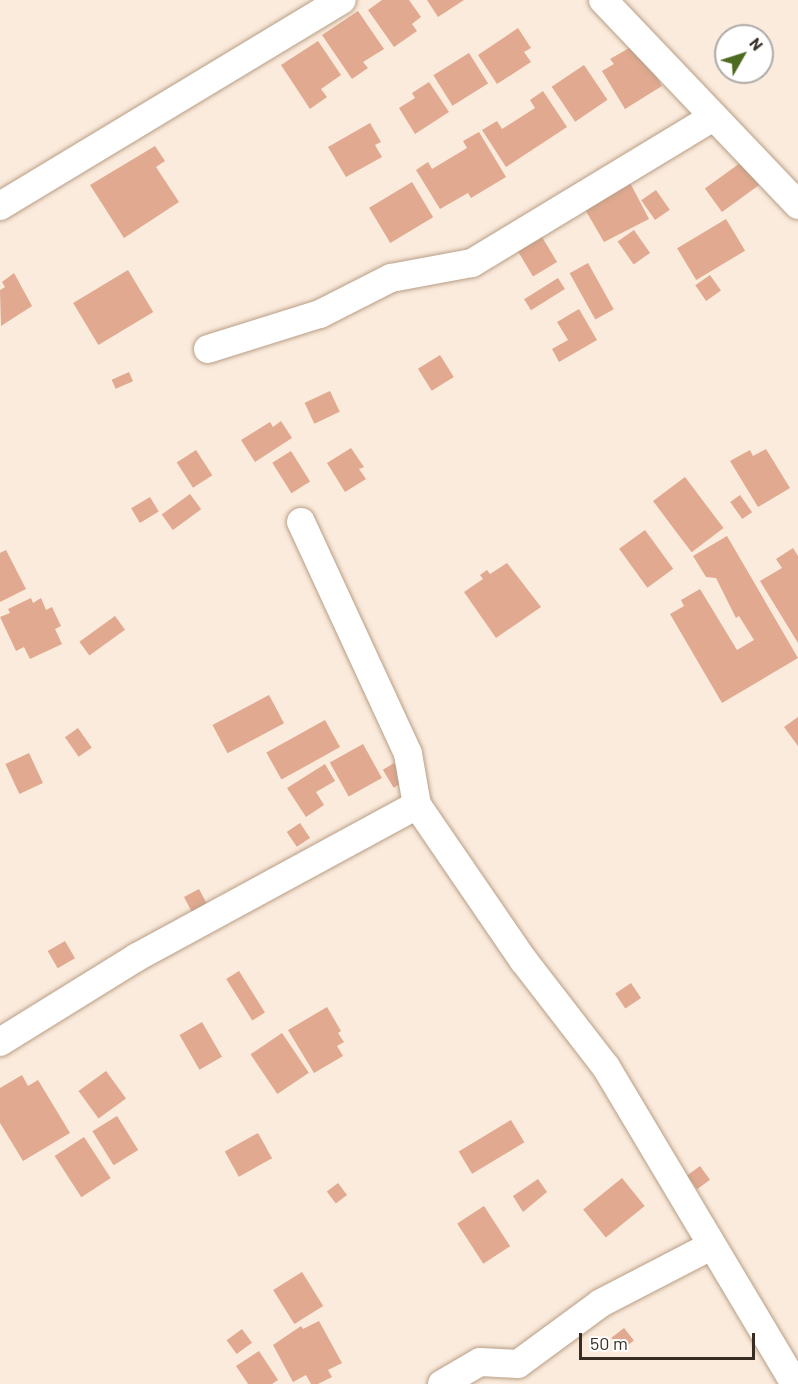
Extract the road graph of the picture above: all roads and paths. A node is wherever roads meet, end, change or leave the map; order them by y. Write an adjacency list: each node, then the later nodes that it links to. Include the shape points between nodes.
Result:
1 (342, 0): 5 (street)
2 (603, 0): 3 (street)
3 (713, 117): 4 (street); 6 (street, via 472,263 391,278 320,314)
4 (798, 205)
5 (0, 206)
6 (208, 349)
7 (302, 522): 8 (street, via 408,754)
8 (417, 805): 9 (street, via 137,957); 10 (street, via 524,961 606,1067)
9 (0, 1042)
10 (711, 1246): 11 (street, via 601,1303 518,1364 480,1362); 12 (street)
11 (442, 1384)
12 (795, 1384)

